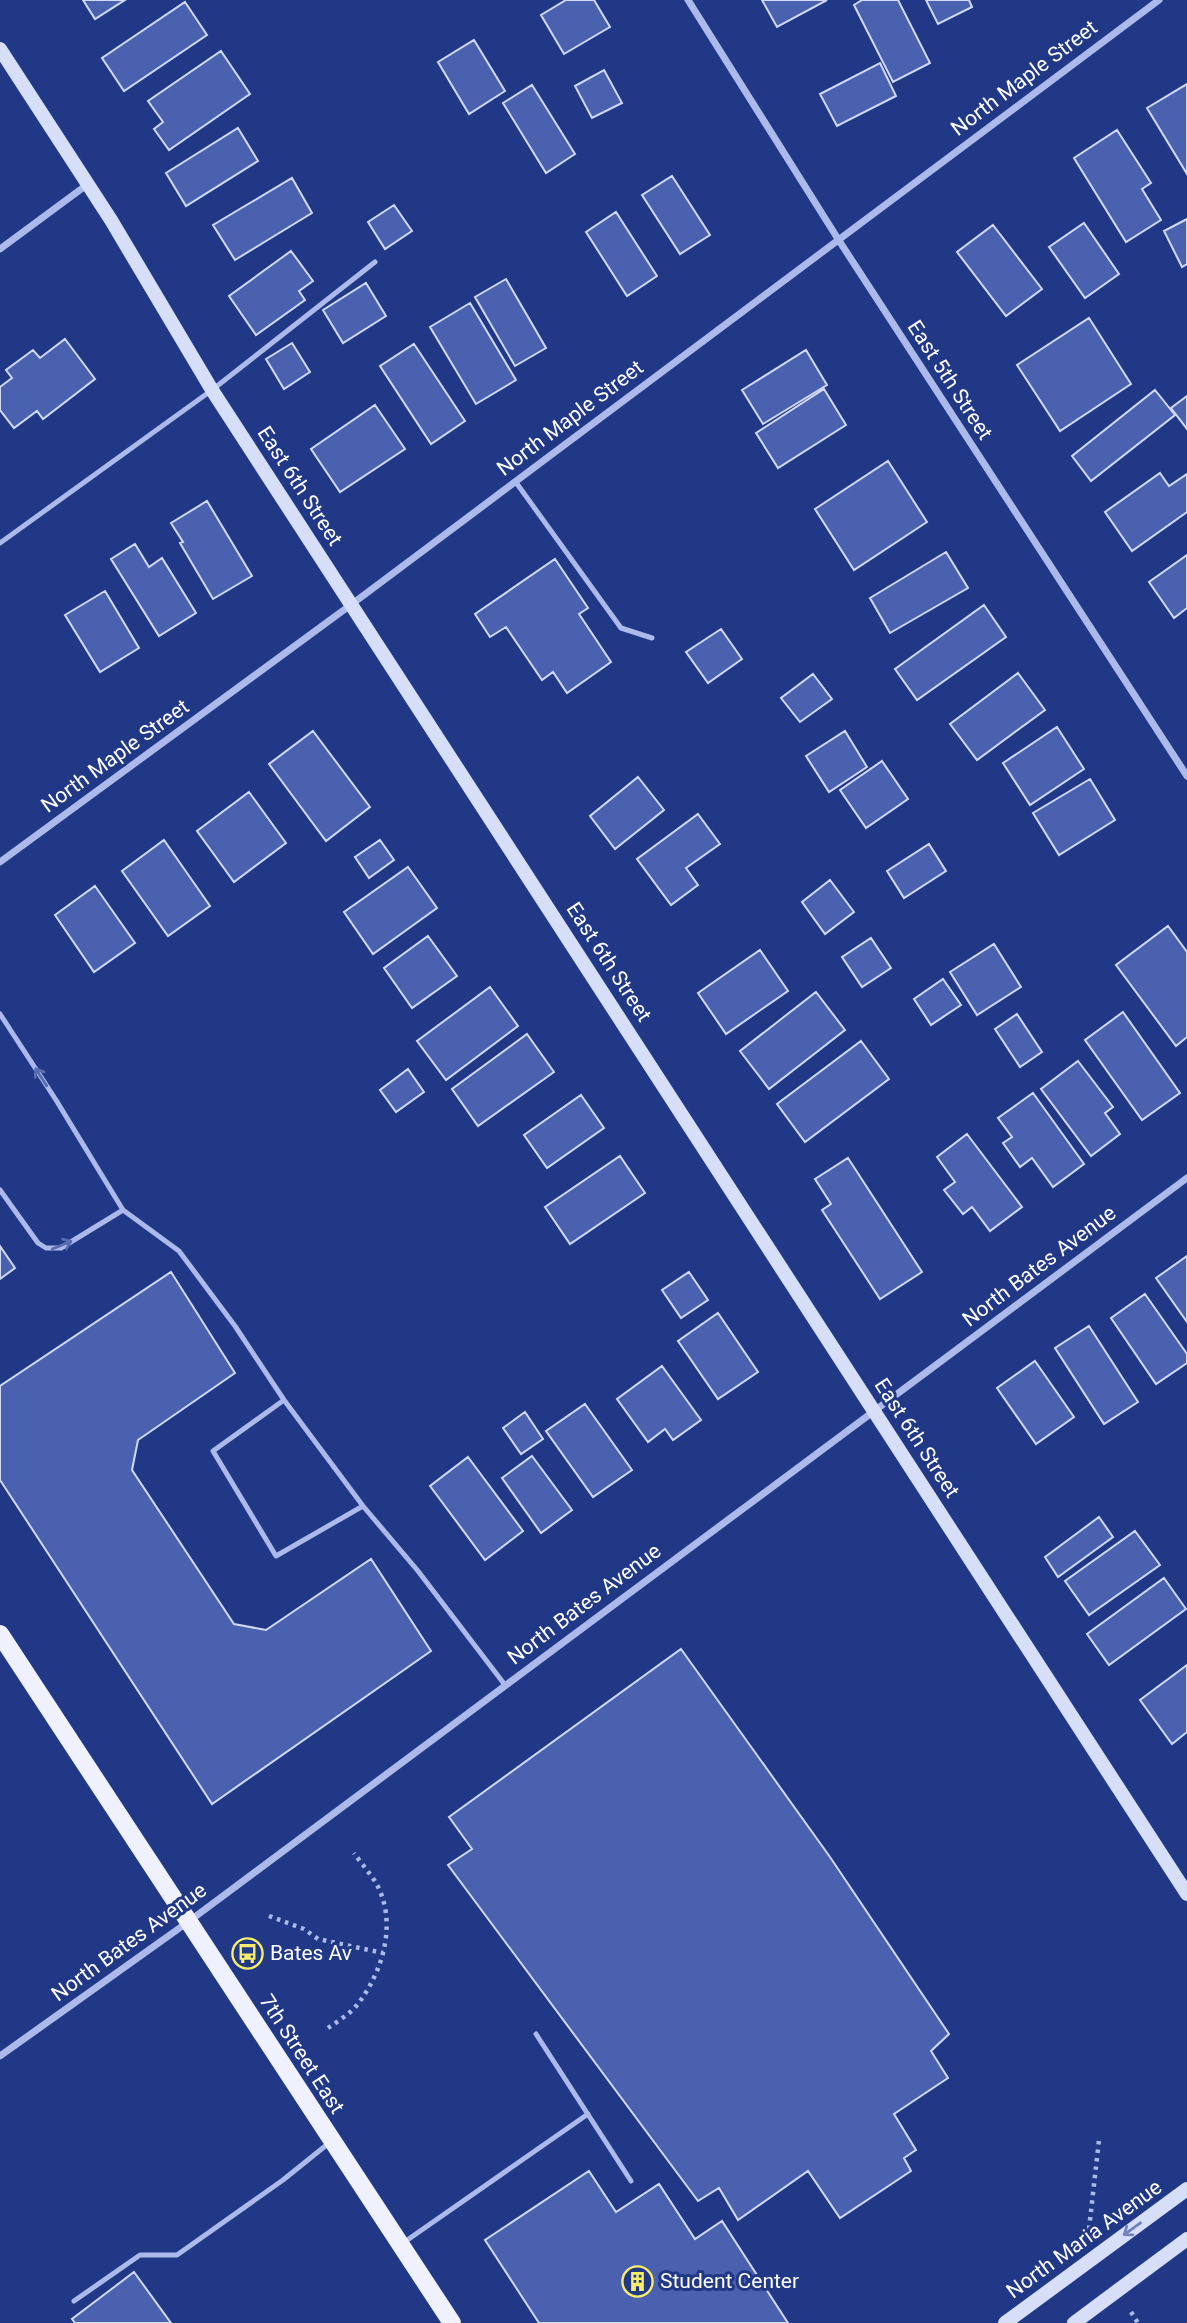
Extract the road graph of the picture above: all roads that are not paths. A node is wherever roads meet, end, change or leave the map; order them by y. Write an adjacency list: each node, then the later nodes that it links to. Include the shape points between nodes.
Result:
1 (688, 0): 5 (street, East 5th Street)
2 (1159, 0): 5 (street, North Maple Street)
3 (0, 49): 4 (street, East 6th Street)
4 (88, 184): 6 (street); 8 (street, East 6th Street)
5 (838, 239): 9 (street, North Maple Street); 13 (street, East 5th Street)
6 (0, 249)
7 (375, 262): 8 (lane)
8 (212, 390): 10 (lane); 11 (street, East 6th Street)
9 (515, 481): 11 (street, North Maple Street); 12 (lane, via 621,628)
10 (0, 543)
11 (352, 604): 14 (street, North Maple Street); 20 (street, East 6th Street)
12 (652, 638)
13 (1187, 776)
14 (0, 862)
15 (0, 1014): 18 (lane, one-way to 15)
16 (1187, 1178): 20 (street, North Bates Avenue)
17 (0, 1190): 18 (lane, one-way to 18, via 38,1243 53,1250)
18 (123, 1210): 19 (lane, via 179,1251)
19 (285, 1400): 21 (lane); 21 (lane, via 213,1451 276,1556)
20 (874, 1410): 23 (street, North Bates Avenue); 24 (street, East 6th Street)
21 (363, 1506): 23 (lane)
22 (0, 1634): 25 (main road, 7th Street East)
23 (505, 1685): 25 (street, North Bates Avenue)
24 (1187, 1894)
25 (187, 1922): 27 (street, North Bates Avenue); 29 (main road, 7th Street East)
26 (536, 2034): 28 (lane)
27 (0, 2056)
28 (588, 2114): 30 (lane); 33 (lane)
29 (331, 2141): 33 (main road, 7th Street East); 34 (lane, via 177,2255 141,2255)
30 (631, 2181)
31 (1187, 2189): 36 (street, North Maria Avenue, one-way to 36)
32 (1187, 2239): 37 (street)
33 (401, 2245): 35 (main road, 7th Street East)
34 (74, 2301)
35 (452, 2323)
36 (1005, 2323)
37 (1074, 2323)

